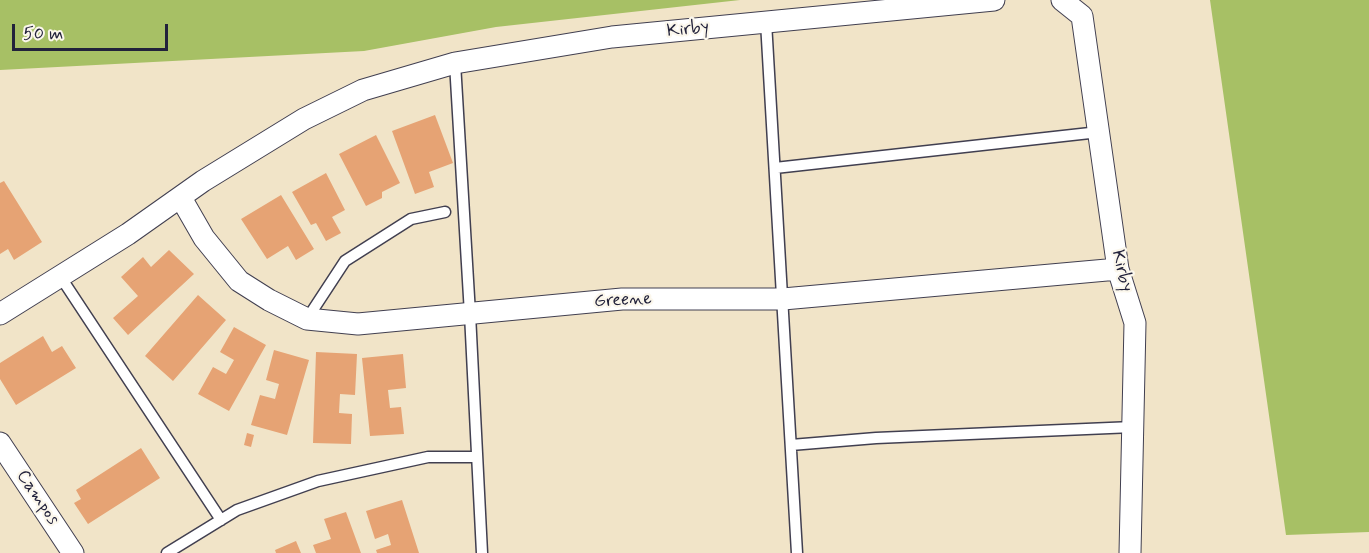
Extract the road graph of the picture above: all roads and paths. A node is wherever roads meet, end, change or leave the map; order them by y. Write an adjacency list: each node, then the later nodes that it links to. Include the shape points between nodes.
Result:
1 (994, 0): 3 (street, Kirby)
2 (1062, 0): 5 (street, Kirby, via 1082,16)
3 (766, 22): 4 (street, Kirby, via 612,37); 6 (lane)
4 (455, 63): 7 (street, Kirby, via 363,90 304,119); 13 (lane)
5 (1099, 132): 6 (lane); 9 (street, Kirby)
6 (775, 168): 11 (lane)
7 (181, 198): 10 (street, Kirby); 14 (street, Greene, via 204,238 239,281)
8 (445, 212): 14 (lane, via 411,219 345,261)
9 (1118, 269): 11 (street, Greene); 15 (street, Kirby, via 1135,323)
10 (60, 276): 12 (street, Kirby); 19 (lane)
11 (783, 299): 13 (street, Greene, via 622,299); 17 (lane)
12 (0, 314)
13 (470, 314): 14 (street, Greene, via 358,324); 18 (lane)
14 (307, 319)
15 (1133, 427): 17 (lane); 24 (street, Kirby)
16 (0, 443): 20 (street, Campos)
17 (790, 445): 23 (lane)
18 (477, 457): 19 (lane, via 428,457 318,481 237,510); 22 (lane)
19 (221, 520): 21 (lane)
20 (73, 553)
21 (167, 553)
22 (482, 553)
23 (796, 553)
24 (1130, 553)

